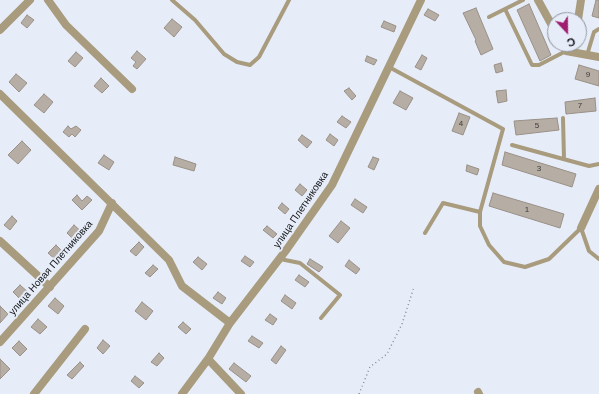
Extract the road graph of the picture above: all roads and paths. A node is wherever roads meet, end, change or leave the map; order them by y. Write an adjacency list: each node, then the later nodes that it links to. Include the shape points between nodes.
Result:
1 (30, 0): 14 (street)
2 (48, 0): 20 (street, via 66,25)
3 (172, 0): 4 (lane, via 195,20 224,54 237,62 250,65 259,57)
4 (288, 0)
5 (421, 0): 19 (street, улица Плетниковка)
6 (523, 0): 9 (lane)
7 (538, 0): 11 (street)
8 (581, 0): 10 (street)
9 (505, 9): 12 (lane); 15 (lane, via 532,65 539,65)
10 (579, 12)
11 (547, 16)
12 (489, 17)
13 (599, 29): 17 (lane, via 594,32)
14 (0, 30)
15 (562, 52)
16 (579, 52): 17 (street)
17 (587, 55): 18 (street)
18 (599, 57)
19 (389, 66): 28 (lane, via 503,129); 32 (street, улица Плетниковка, via 332,185)
20 (132, 89)
21 (0, 94): 27 (street)
22 (563, 118): 24 (lane)
23 (512, 145): 24 (lane)
24 (564, 159): 25 (lane, via 589,166)
25 (599, 164)
26 (599, 188): 29 (street)
27 (112, 203): 34 (street, улица Новая Плетниковка, via 99,231); 37 (street, via 169,260 182,286)
28 (480, 212): 29 (lane, via 480,226 489,245 504,262 525,267 549,259); 30 (lane, via 443,203)
29 (580, 228): 33 (lane, via 589,251)
30 (425, 233)
31 (0, 241): 34 (street)
32 (279, 259): 36 (lane, via 300,263 340,295); 37 (street, улица Плетниковка)
33 (599, 259)
34 (50, 287): 39 (street, улица Новая Плетниковка)
35 (414, 287): 44 (path, via 402,324 387,354 370,367)
36 (321, 318)
37 (230, 323): 40 (street, улица Плетниковка)
38 (85, 329): 41 (street)
39 (0, 342)
40 (208, 359): 42 (street, улица Плетниковка); 43 (street)
41 (34, 394)
42 (182, 394)
43 (241, 394)
44 (359, 394)

